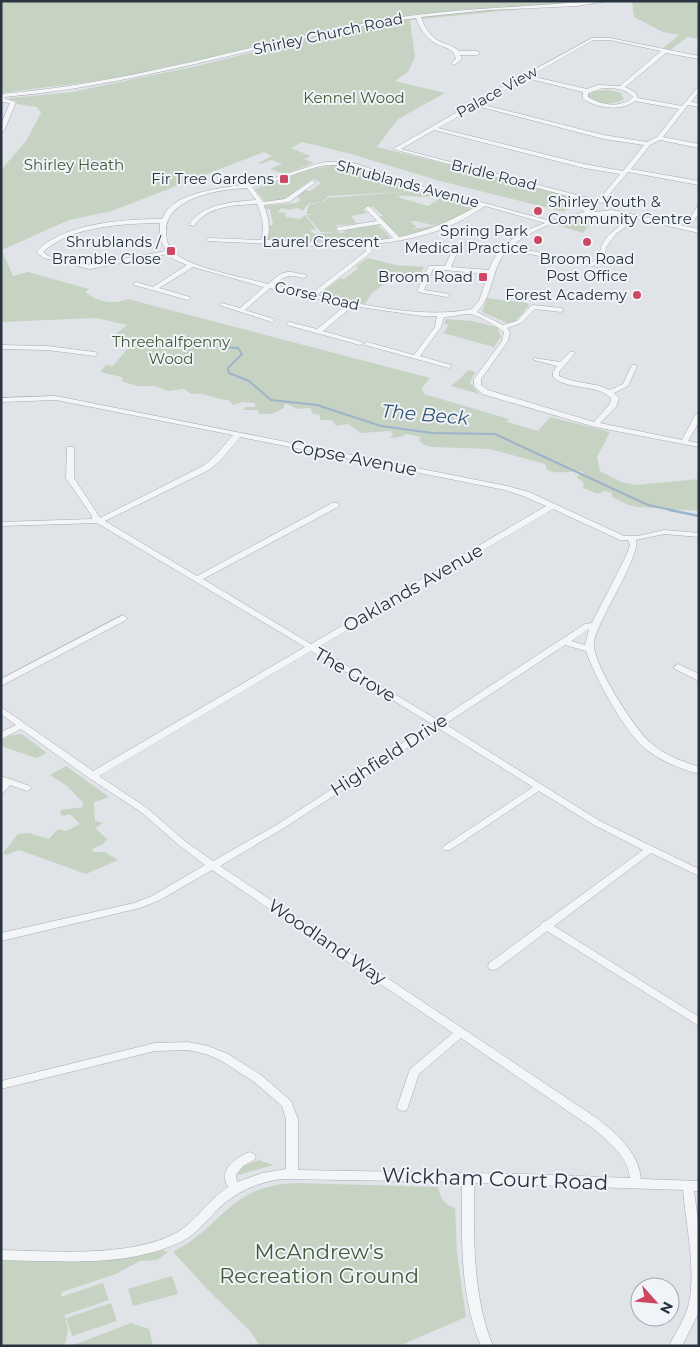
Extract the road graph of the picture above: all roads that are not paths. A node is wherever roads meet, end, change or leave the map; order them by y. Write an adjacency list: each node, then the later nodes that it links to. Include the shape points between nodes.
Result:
1 (606, 1): 2 (street, Shirley Church Road)
2 (418, 16): 4 (street, via 436,42 452,47); 12 (street, Shirley Church Road, via 328,31 196,63)
3 (665, 51): 6 (street); 8 (street, Palace View, via 600,38 590,40); 9 (street)
4 (458, 53): 5 (street); 7 (street, via 459,59)
5 (477, 53)
6 (699, 58)
7 (454, 63)
8 (525, 76): 11 (street); 15 (street, Palace View)
9 (620, 88): 11 (street); 13 (street, via 634,94)
10 (699, 88): 16 (street)
11 (587, 90): 13 (street, via 585,98 600,104 622,105)
12 (2, 99): 14 (street)
13 (635, 99): 16 (street)
14 (13, 102): 19 (street)
15 (475, 104): 18 (street, Palace View); 21 (street, via 604,137)
16 (685, 105): 17 (street); 20 (street)
17 (699, 105)
18 (433, 128): 23 (street, Palace View); 24 (street, via 584,166)
19 (1, 131)
20 (659, 138): 21 (street); 22 (street)
21 (648, 144): 24 (street)
22 (699, 144)
23 (397, 150): 28 (street, Bridle Road)
24 (626, 172): 26 (street); 29 (street)
25 (314, 182): 30 (street, via 287,200)
26 (699, 183)
27 (249, 187): 30 (street); 31 (street, Shrublands Avenue, via 314,165 339,163); 40 (street, Shrublands Avenue, via 193,197 172,208)
28 (590, 200): 29 (street, Bridle Road); 32 (street)
29 (601, 202): 35 (street, Bridle Road)
30 (260, 203): 44 (street, via 219,207 196,218); 51 (street, via 267,232)
31 (485, 204): 42 (street, Shrublands Avenue); 50 (street, Laurel Crescent, via 448,226)
32 (581, 207): 36 (street, Bridle Road); 38 (street)
33 (368, 208): 41 (street)
34 (699, 208): 43 (street)
35 (613, 210): 37 (street, Bridle Road); 39 (street, Bridle Road); 43 (street, Bridle Road)
36 (593, 213): 37 (street, Bridle Road); 38 (street)
37 (603, 214): 39 (street, Bridle Road)
38 (565, 216): 42 (street)
39 (634, 219): 47 (street, Bridle Road); 48 (street, Bridle Road); 54 (street, via 615,232 603,247 603,256 593,264)
40 (162, 221): 55 (street, via 163,239); 55 (street, via 134,220 103,225 70,235 39,252 46,257 90,267)
41 (380, 222): 46 (street); 50 (street)
42 (549, 222): 54 (street)
43 (689, 224): 45 (street, Bridle Road)
44 (192, 225)
45 (699, 225)
46 (339, 229)
47 (699, 231)
48 (699, 236)
49 (209, 240): 51 (street, Laurel Crescent)
50 (398, 240): 52 (street, Laurel Crescent)
51 (263, 242): 52 (street, Laurel Crescent)
52 (367, 243): 66 (street, via 369,251 366,254)
53 (463, 244): 57 (street, via 455,250)
54 (506, 248): 58 (street, via 498,256)
55 (169, 252): 56 (street, Gorse Road)
56 (192, 265): 63 (street, Gorse Road); 64 (street)
57 (448, 268): 58 (street); 61 (street, via 430,267)
58 (493, 272): 72 (street, via 478,307)
59 (304, 276): 63 (street, via 285,273)
60 (400, 279): 61 (street)
61 (424, 281): 65 (street, via 420,291)
62 (136, 284): 64 (street)
63 (270, 285): 66 (street, Gorse Road); 70 (street)
64 (154, 289): 67 (street)
65 (447, 295)
66 (312, 296): 68 (street, Gorse Road)
67 (188, 298)
68 (351, 304): 73 (street, Gorse Road); 77 (street)
69 (222, 305): 70 (street)
70 (242, 308): 74 (street, via 246,313)
71 (561, 310): 76 (street, via 533,308 519,322)
72 (471, 312): 73 (street, Gorse Road); 76 (street)
73 (441, 315): 81 (street, via 438,327)
74 (272, 320)
75 (289, 324): 77 (street)
76 (504, 327): 89 (street, via 506,339 477,381 480,388 494,397)
77 (318, 332): 81 (street)
78 (1, 347): 79 (street)
79 (91, 352)
80 (572, 354): 83 (street)
81 (416, 357): 84 (street)
82 (536, 359): 83 (street)
83 (563, 365): 86 (street, via 555,374 560,380)
84 (449, 366)
85 (634, 366): 86 (street, via 626,385)
86 (609, 393): 89 (street, via 615,402)
87 (1, 400): 90 (street, Copse Avenue, via 56,398)
88 (699, 415): 91 (street)
89 (595, 425): 91 (street)
90 (238, 434): 95 (street, Copse Avenue, via 513,490); 96 (street, via 218,459 206,468)
91 (684, 442): 92 (street)
92 (699, 445)
93 (69, 449): 96 (street, via 70,478)
94 (335, 505): 100 (street)
95 (552, 506): 99 (street, Copse Avenue, via 618,536); 104 (street, Oaklands Avenue)
96 (98, 520): 97 (street); 100 (street, The Grove)
97 (1, 524)
98 (699, 535): 99 (street, Copse Avenue, via 664,532)
99 (632, 539): 102 (street, via 633,548)
100 (197, 579): 104 (street, The Grove)
101 (123, 618): 108 (street)
102 (597, 624): 103 (street, Highfield Drive); 105 (street)
103 (564, 642): 105 (street); 110 (street, Highfield Drive)
104 (310, 648): 110 (street, The Grove); 114 (street, Oaklands Avenue)
105 (589, 649): 113 (street, via 594,664 640,738 658,753)
106 (678, 666): 107 (street)
107 (699, 678)
108 (1, 683)
109 (1, 710): 111 (street, Woodland Way)
110 (439, 724): 116 (street, The Grove); 121 (street, Highfield Drive)
111 (22, 725): 112 (street); 114 (street, Woodland Way)
112 (1, 736)
113 (699, 771)
114 (92, 776): 121 (street, Woodland Way, via 144,810)
115 (5, 780): 117 (street); 118 (street)
116 (539, 787): 119 (street); 120 (street, The Grove)
117 (27, 788)
118 (2, 790)
119 (447, 848)
120 (649, 850): 122 (street, The Grove); 123 (street)
121 (213, 866): 124 (street, Highfield Drive, via 146,902); 127 (street, Woodland Way)
122 (699, 873)
123 (546, 925): 125 (street); 126 (street)
124 (1, 937)
125 (492, 966)
126 (699, 1022)
127 (461, 1032): 129 (street, via 414,1072); 133 (street, Woodland Way, via 571,1105 605,1132 632,1163)
128 (1, 1084): 131 (street, via 155,1047 188,1046 208,1050 257,1078 286,1103 292,1119)
129 (403, 1107)
130 (250, 1157): 135 (street, via 230,1174)
131 (292, 1174): 132 (street, Wickham Court Road); 135 (street, Wickham Court Road, via 257,1179)
132 (468, 1178): 133 (street, Wickham Court Road); 137 (street, via 473,1292 478,1326)
133 (636, 1184): 134 (street, Wickham Court Road)
134 (694, 1186): 138 (street, via 696,1295 688,1322)
135 (235, 1188): 136 (street, Wickham Court Road, via 185,1233 155,1246 97,1254)
136 (1, 1255)
137 (487, 1346)
138 (675, 1346)

